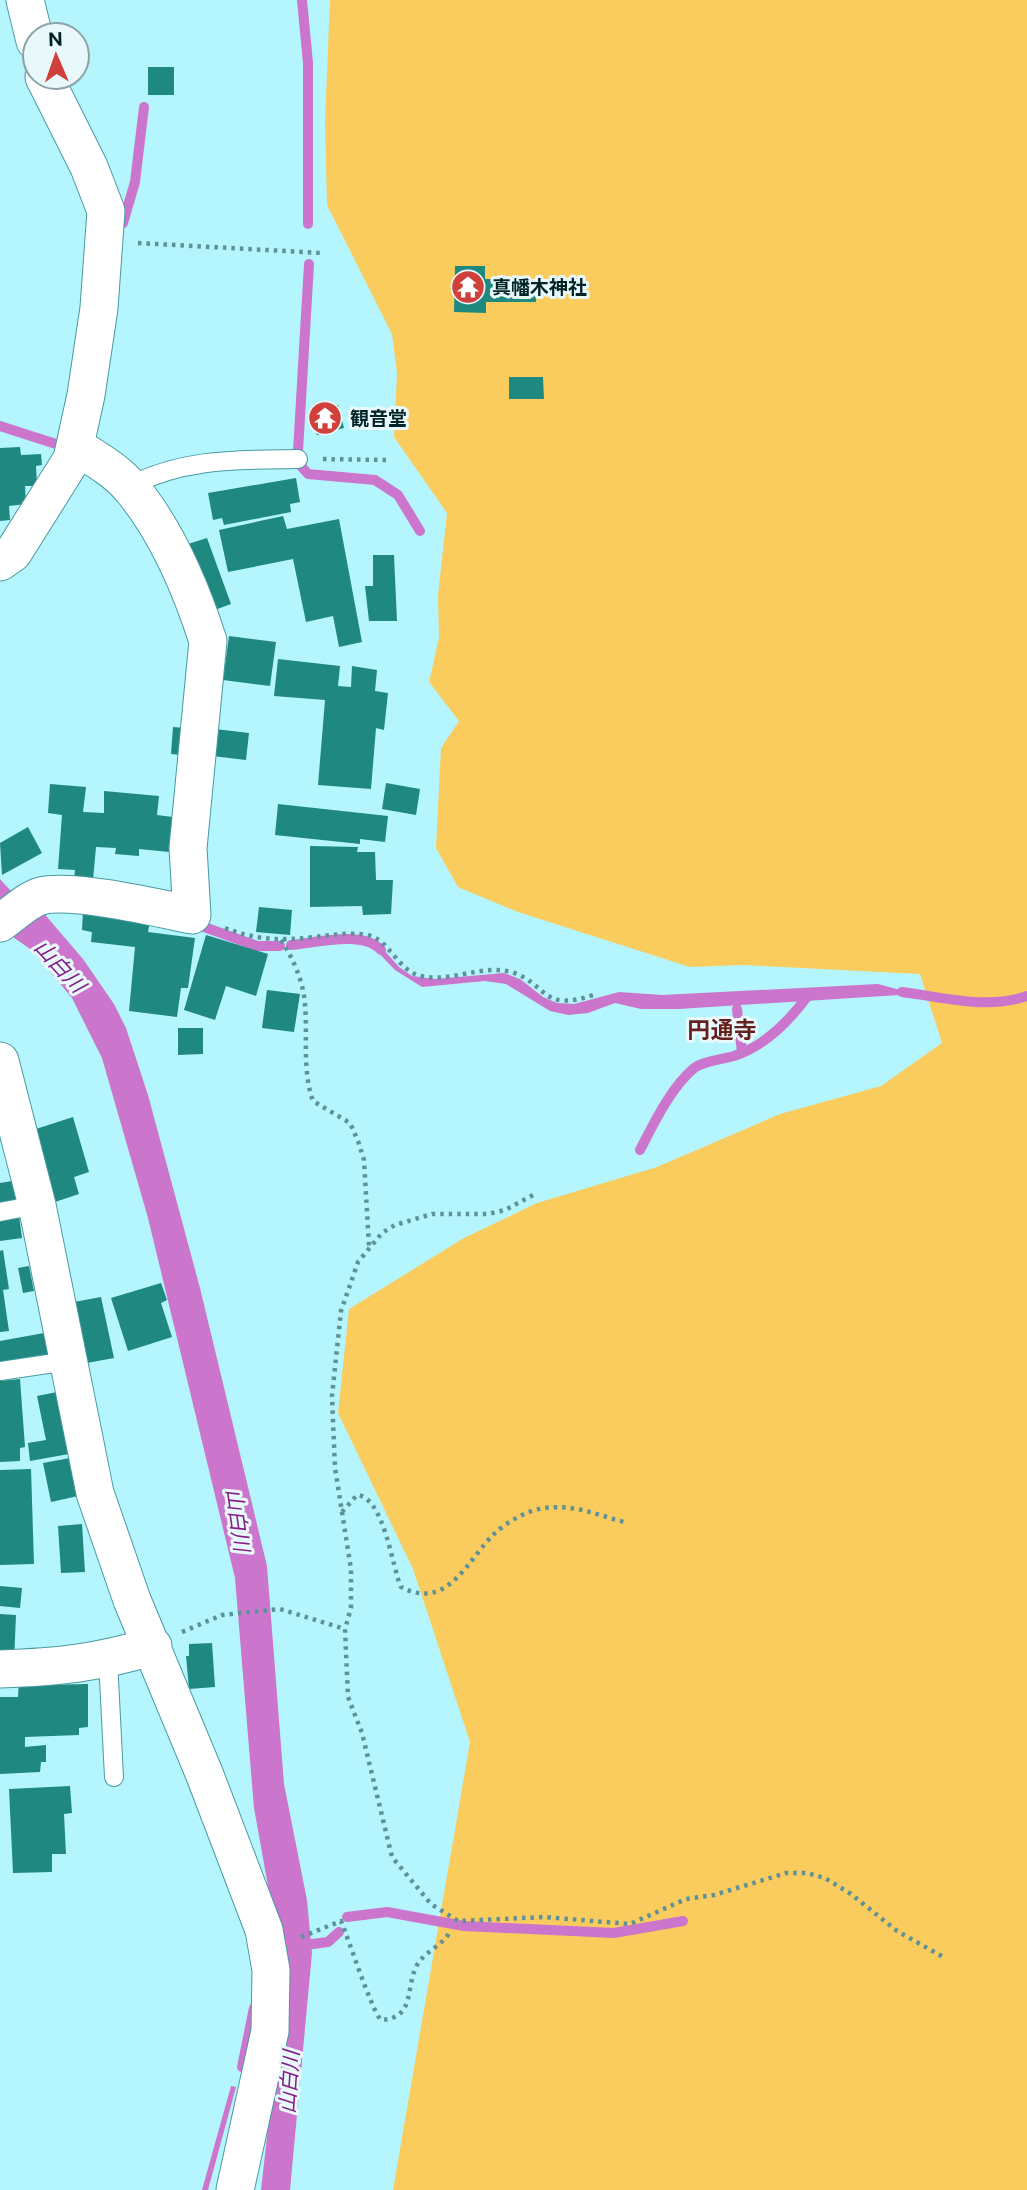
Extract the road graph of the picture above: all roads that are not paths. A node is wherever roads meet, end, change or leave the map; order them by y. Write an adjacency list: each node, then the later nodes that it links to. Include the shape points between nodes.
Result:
1 (25, 0): 2 (street)
2 (30, 21)
3 (51, 91): 4 (street, via 106,211 97,320)
4 (75, 446): 6 (street); 7 (street, via 72,459 13,553)
5 (298, 459): 6 (lane, via 198,462 155,473)
6 (130, 486): 8 (street, via 163,534 208,641 188,848 192,915 60,895 39,896)
7 (0, 562)
8 (0, 923)
9 (2, 1077): 10 (street)
10 (37, 1205): 11 (lane); 12 (street)
11 (0, 1212)
12 (68, 1361): 13 (lane); 14 (street, via 95,1493)
13 (0, 1371)
14 (153, 1646): 15 (street); 18 (street, via 243,1873 271,1970 270,2031)
15 (108, 1660): 16 (street); 17 (lane)
16 (0, 1670)
17 (114, 1777)
18 (235, 2190)

